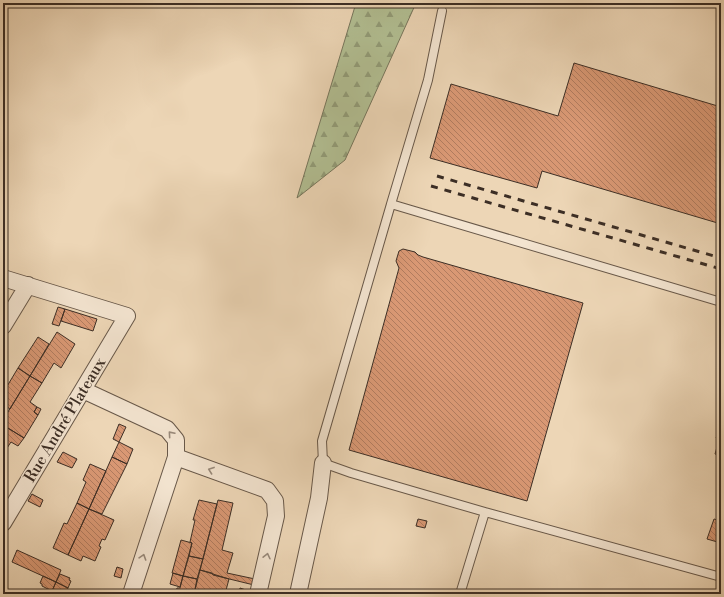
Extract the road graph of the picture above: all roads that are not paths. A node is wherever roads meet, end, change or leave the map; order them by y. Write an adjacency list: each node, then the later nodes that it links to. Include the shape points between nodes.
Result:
1 (442, 11): 2 (lane, via 428,80)
2 (391, 204): 5 (lane); 9 (lane, via 322,441)
3 (3, 278): 4 (street)
4 (28, 286): 6 (street); 7 (street, Rue André Plateaux, via 127,316)
5 (721, 302)
6 (3, 326)
7 (83, 390): 8 (street, one-way to 7, via 176,440 167,429); 11 (street, Rue André Plateaux)
8 (176, 456): 13 (street, one-way to 8); 14 (street, one-way to 8, via 276,516 275,501 267,490)
9 (323, 464): 10 (lane); 15 (street, via 319,498)
10 (485, 512): 12 (lane); 16 (lane)
11 (3, 523)
12 (721, 577)
13 (131, 594)
14 (258, 594)
15 (298, 594)
16 (460, 594)

